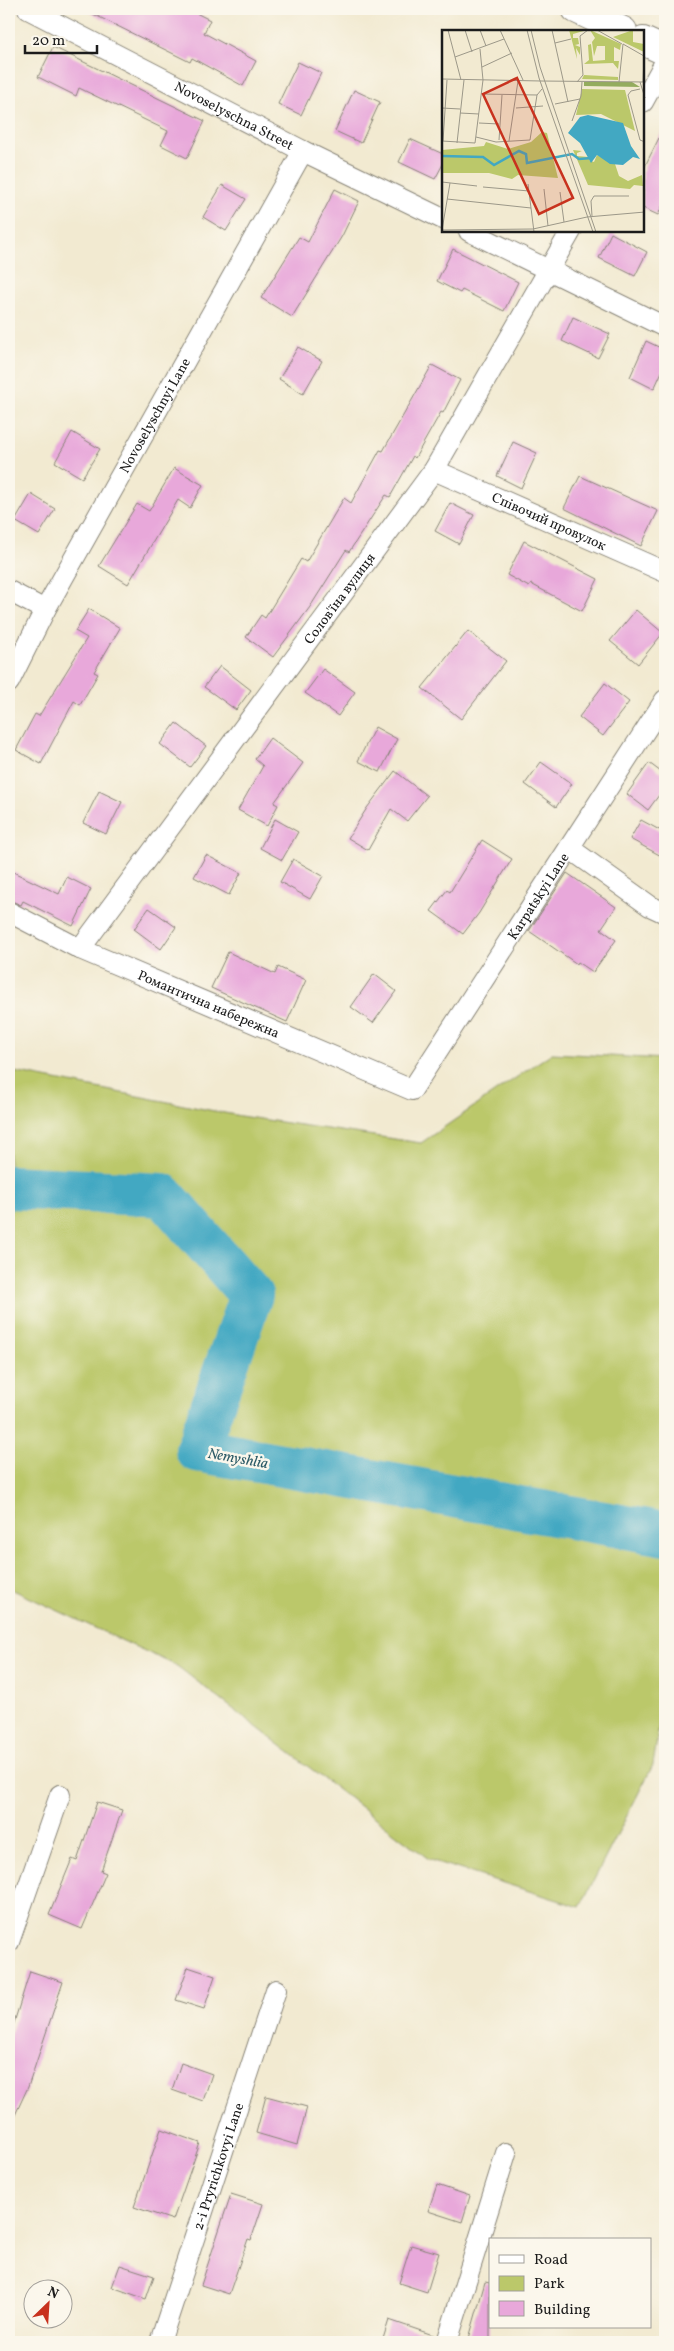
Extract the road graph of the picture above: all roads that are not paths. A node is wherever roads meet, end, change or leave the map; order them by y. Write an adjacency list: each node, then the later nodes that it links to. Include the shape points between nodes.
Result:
1 (28, 9): 8 (street, Novoselyschna Street)
2 (576, 9): 3 (main road)
3 (621, 30)
4 (644, 42): 5 (main road)
5 (665, 52)
6 (665, 62): 7 (street)
7 (644, 100)
8 (303, 151): 9 (street, Novoselyschna Street); 17 (street, Novoselyschnyi Lane)
9 (442, 218)
10 (471, 232): 12 (street)
11 (570, 232): 12 (street, Солов'їна вулиця)
12 (550, 270): 13 (street); 14 (street, Солов'їна вулиця)
13 (665, 327)
14 (434, 470): 15 (street, Співочий провулок); 23 (street, Солов'їна вулиця)
15 (665, 572)
16 (9, 591): 17 (street)
17 (45, 610): 18 (street, Novoselyschnyi Lane)
18 (9, 682)
19 (665, 700): 20 (street, Karpatskyi Lane)
20 (569, 848): 22 (street); 24 (street, Karpatskyi Lane)
21 (9, 912): 23 (street, Романтична набережна)
22 (665, 914)
23 (80, 949): 24 (street, Романтична набережна)
24 (412, 1090)
25 (60, 1795): 26 (street)
26 (13, 1912): 27 (street)
27 (9, 1942)
28 (276, 1990): 30 (street, 2-i Pryrichkovyi Lane)
29 (506, 2153): 31 (street)
30 (160, 2342)
31 (447, 2342)

